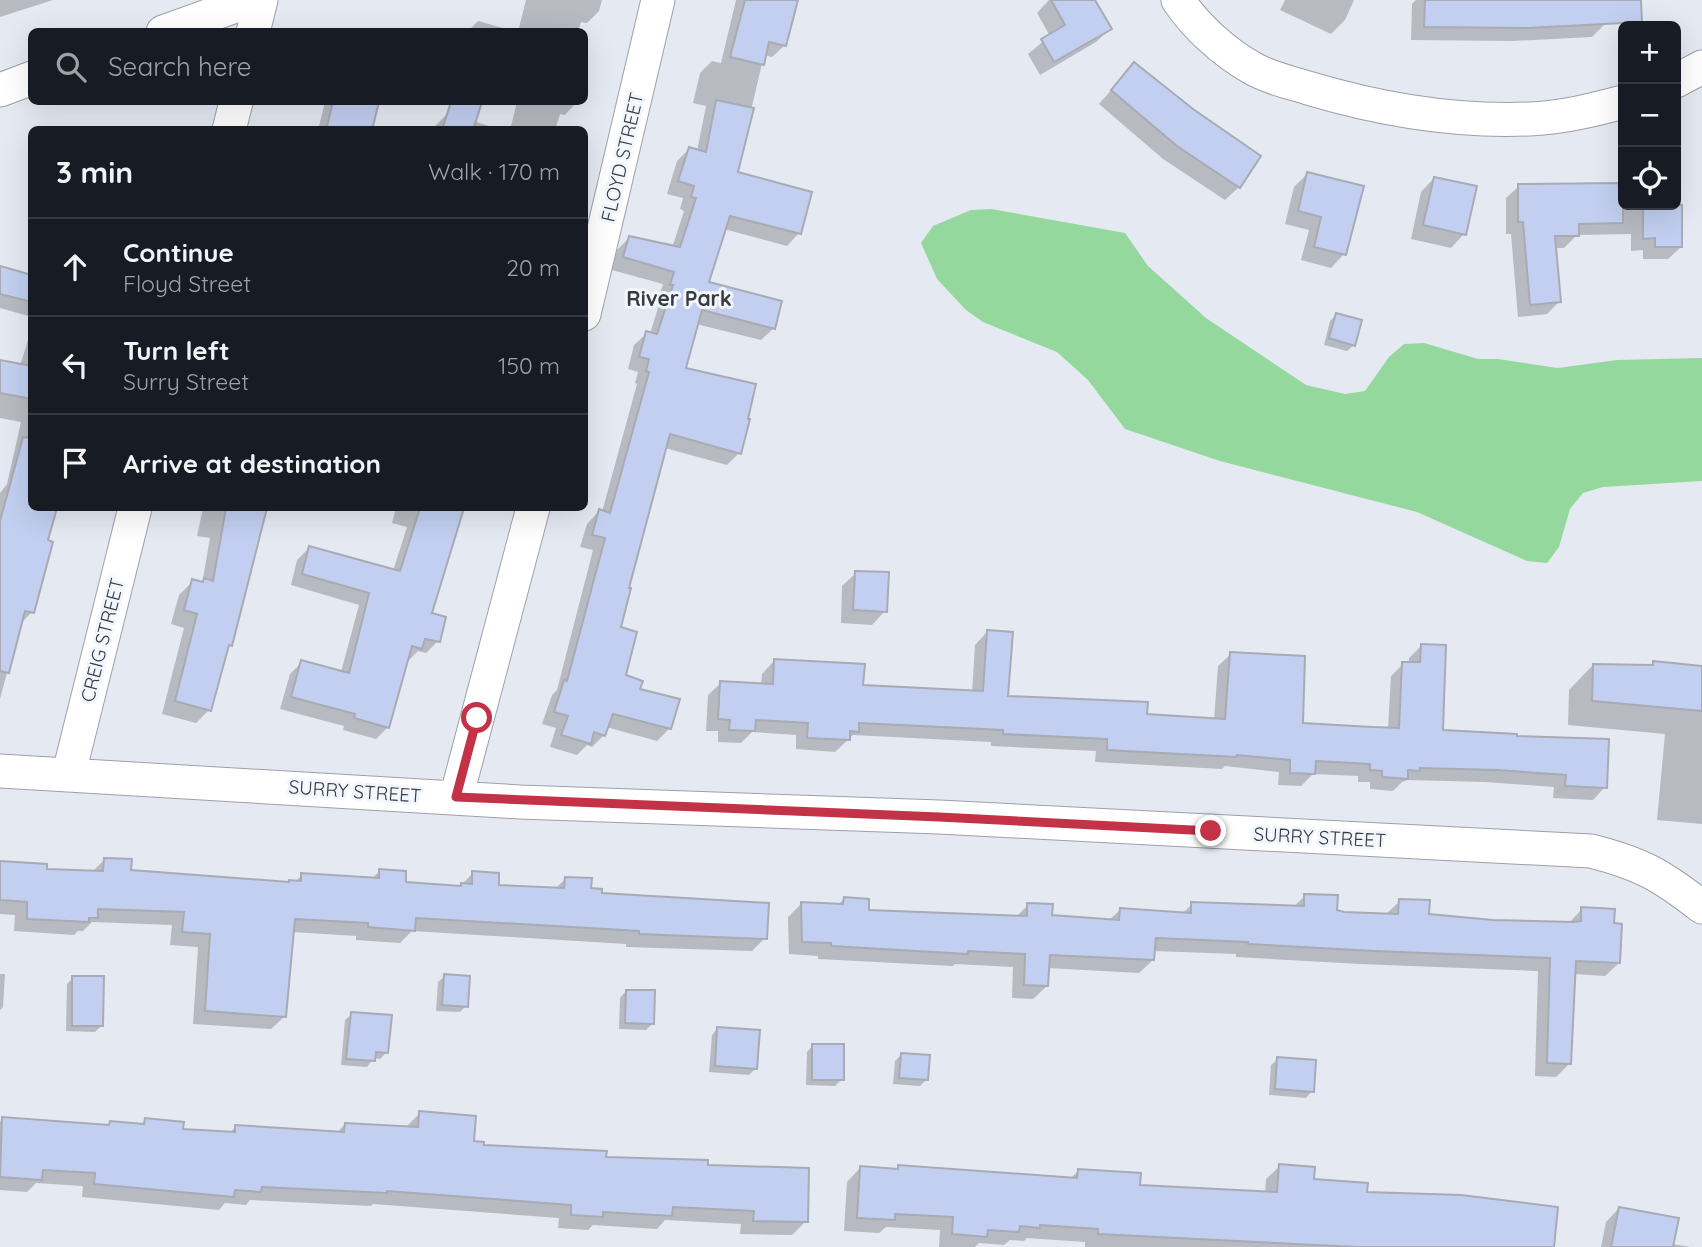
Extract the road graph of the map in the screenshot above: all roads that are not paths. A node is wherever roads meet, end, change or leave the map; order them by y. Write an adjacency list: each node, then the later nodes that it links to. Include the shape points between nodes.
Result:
1 (252, 0): 5 (street)
2 (261, 0): 6 (street)
3 (658, 0): 14 (street, FLOYD STREET)
4 (1178, 0): 11 (street, via 1215,41 1251,68 1340,98 1421,113 1508,119 1583,112)
5 (174, 28)
6 (254, 28)
7 (1702, 67): 8 (street)
8 (1681, 78)
9 (28, 80): 10 (street)
10 (0, 90)
11 (1618, 103)
12 (235, 105): 13 (street)
13 (230, 126)
14 (588, 297)
15 (134, 511): 18 (street, CREIG STREET)
16 (532, 511): 19 (street)
17 (0, 771): 18 (street, SURRY STREET)
18 (69, 773): 19 (street, SURRY STREET)
19 (456, 797): 20 (street, SURRY STREET, via 1591,851 1630,861 1666,878)
20 (1702, 907)

